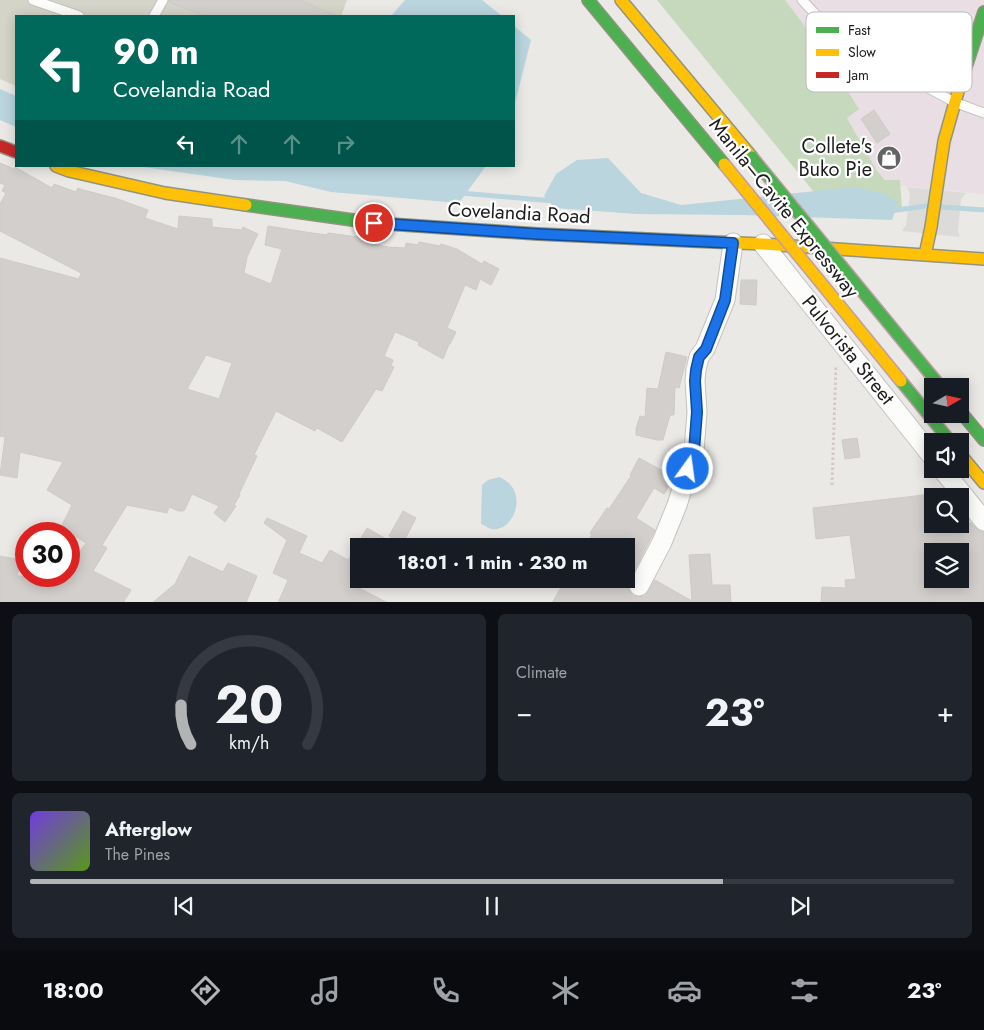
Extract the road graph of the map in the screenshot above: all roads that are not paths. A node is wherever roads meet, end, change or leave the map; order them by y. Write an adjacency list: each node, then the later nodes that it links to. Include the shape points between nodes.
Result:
1 (34, 0): 8 (lane)
2 (163, 0): 9 (lane)
3 (588, 0): 27 (main road, Manila–Cavite Expressway, bridge)
4 (621, 0): 25 (main road, Manila–Cavite Expressway, bridge)
5 (802, 0): 6 (lane)
6 (813, 12)
7 (984, 12): 11 (main road)
8 (76, 15)
9 (155, 15)
10 (984, 44): 12 (lane)
11 (972, 48)
12 (972, 67)
13 (936, 92): 16 (lane)
14 (957, 92): 16 (main road)
15 (959, 92): 16 (lane)
16 (954, 102): 17 (lane); 23 (main road, via 944,140)
17 (984, 113)
18 (0, 146): 19 (main road)
19 (15, 152)
20 (59, 167): 21 (main road, Covelandia Road, via 165,193 374,223)
21 (733, 243): 22 (main road, Covelandia Road); 34 (street, via 725,300 696,370 694,451 670,523)
22 (763, 244): 23 (main road, Covelandia Road); 29 (street, Pulvorista Street)
23 (926, 255): 24 (main road, Covelandia Road)
24 (984, 259)
25 (933, 378)
26 (969, 422): 28 (main road)
27 (943, 433)
28 (984, 440)
29 (924, 446)
30 (969, 465): 32 (main road)
31 (949, 478): 33 (street)
32 (984, 484)
33 (984, 521)
34 (639, 586)

